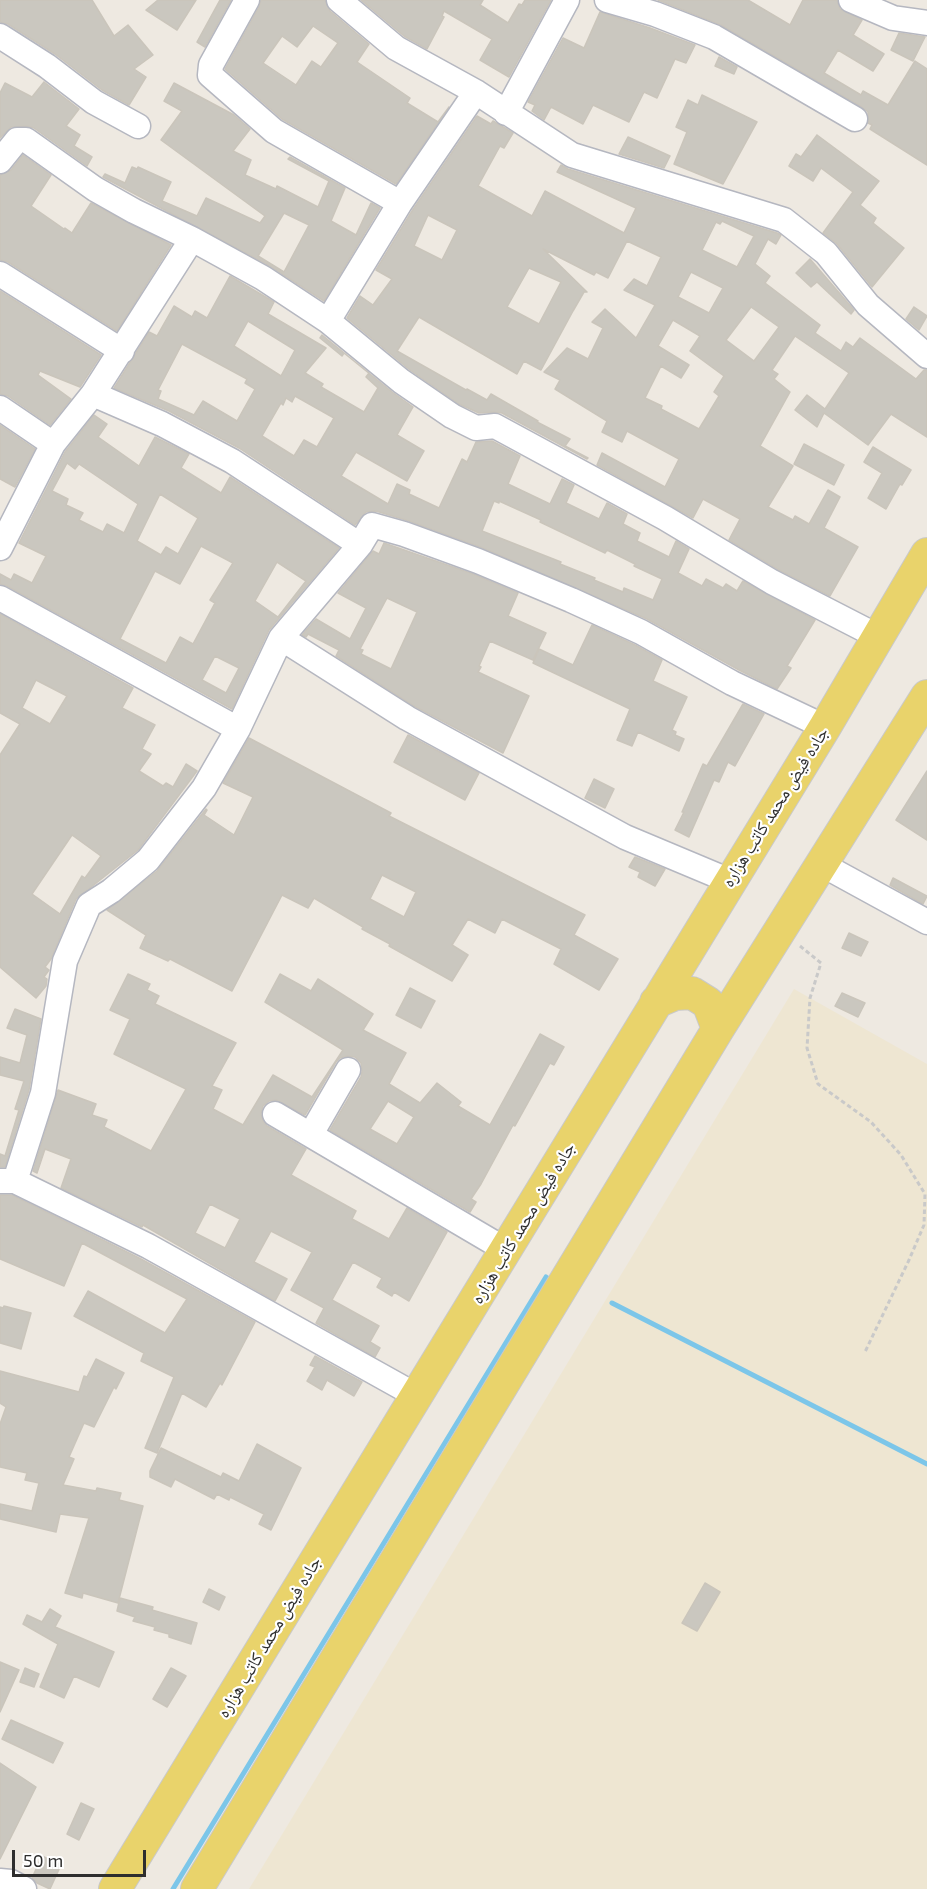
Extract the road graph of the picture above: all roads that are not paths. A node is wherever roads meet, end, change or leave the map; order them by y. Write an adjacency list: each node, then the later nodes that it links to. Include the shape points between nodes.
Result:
1 (247, 0): 14 (street, via 211,65 210,75 274,130)
2 (339, 0): 9 (street, via 396,48)
3 (567, 0): 10 (street)
4 (607, 0): 6 (street)
5 (851, 0): 7 (street, via 893,18)
6 (659, 7): 11 (street)
7 (927, 23)
8 (0, 36): 12 (street, via 94,102)
9 (476, 92): 10 (street); 14 (street)
10 (506, 113): 19 (street, via 572,155 784,220 825,253 868,305)
11 (855, 119)
12 (138, 126)
13 (0, 161): 15 (street, via 17,140 26,140 105,194)
14 (400, 203): 17 (street)
15 (192, 239): 17 (street, via 263,278); 18 (street)
16 (0, 274): 18 (street)
17 (328, 321): 27 (street, via 401,381 452,416 476,428 495,426 665,518 772,582)
18 (122, 351): 20 (street)
19 (927, 357)
20 (93, 394): 22 (street); 23 (street, via 232,461)
21 (0, 408): 22 (street)
22 (53, 444): 24 (street)
23 (360, 545): 28 (street); 30 (street, via 372,525 478,561 641,632 732,683)
24 (0, 548)
25 (927, 554): 27 (main road, جاده فیض محمد کاتب هزاره)
26 (0, 598): 31 (street)
27 (877, 636): 30 (main road, جاده فیض محمد کاتب هزاره)
28 (281, 638): 31 (street); 33 (street, via 407,718 625,837)
29 (927, 696): 32 (main road)
30 (825, 727): 33 (main road, جاده فیض محمد کاتب هزاره)
31 (238, 729): 40 (street, via 204,788 148,860 89,905 65,961 43,1093)
32 (821, 864): 34 (street); 36 (main road)
33 (730, 881): 35 (main road, جاده فیض محمد کاتب هزاره)
34 (927, 922)
35 (656, 1002): 36 (main road, via 675,994 692,993 708,1003); 41 (main road, جاده فیض محمد کاتب هزاره)
36 (718, 1029): 46 (main road)
37 (348, 1070): 39 (street)
38 (274, 1114): 39 (street)
39 (311, 1134): 41 (street)
40 (7, 1181): 42 (street, via 148,1246)
41 (506, 1250): 42 (main road, جاده فیض محمد کاتب هزاره)
42 (417, 1396): 45 (main road, جاده فیض محمد کاتب هزاره)
43 (0, 1881): 44 (street)
44 (24, 1889)
45 (115, 1889)
46 (197, 1889)

